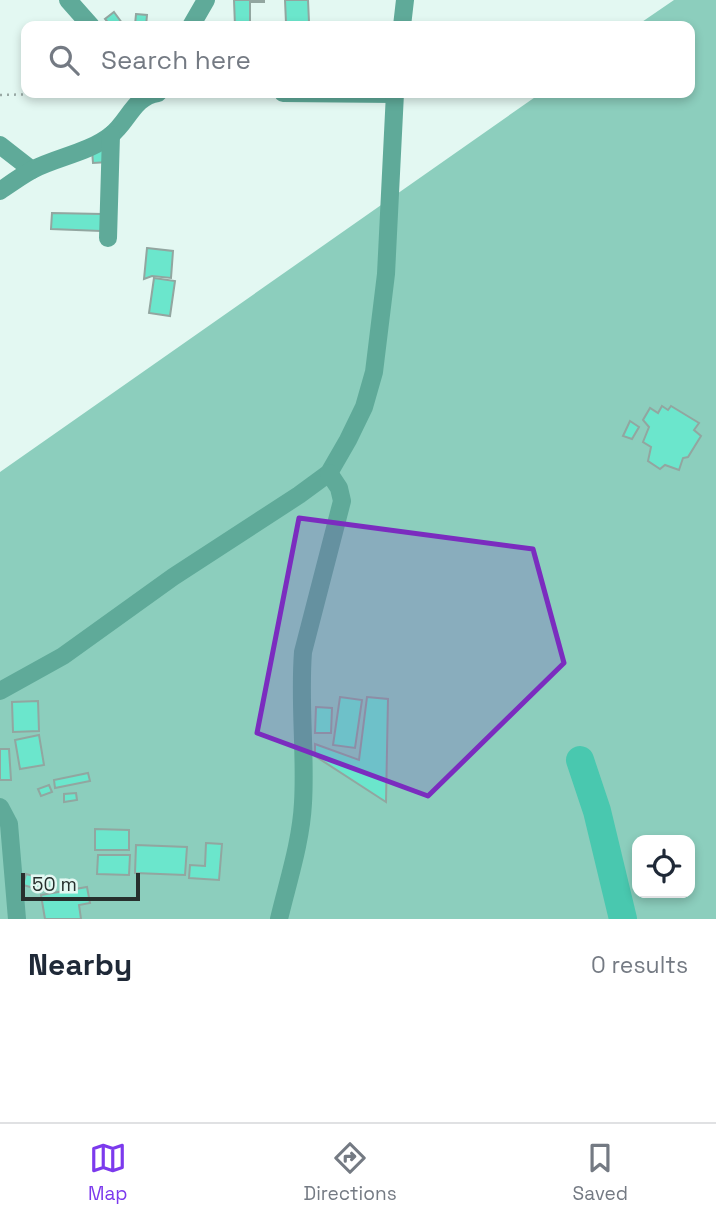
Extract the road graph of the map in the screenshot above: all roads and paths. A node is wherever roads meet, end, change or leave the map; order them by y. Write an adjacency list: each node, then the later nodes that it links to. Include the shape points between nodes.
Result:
1 (68, 0): 4 (street)
2 (206, 0): 5 (street)
3 (405, 0): 6 (street)
4 (87, 21)
5 (194, 21)
6 (403, 21)
7 (21, 94): 8 (path)
8 (0, 95)
9 (144, 98): 11 (street)
10 (395, 98): 16 (street, via 386,274 374,372 363,407)
11 (111, 135): 13 (street); 15 (street)
12 (0, 145): 13 (street)
13 (32, 170): 14 (street)
14 (0, 191)
15 (107, 238)
16 (329, 473): 17 (street, via 63,656); 20 (street, via 342,501 303,652 303,804)
17 (0, 691)
18 (0, 807): 19 (street, via 9,824)
19 (17, 919)
20 (279, 919)

